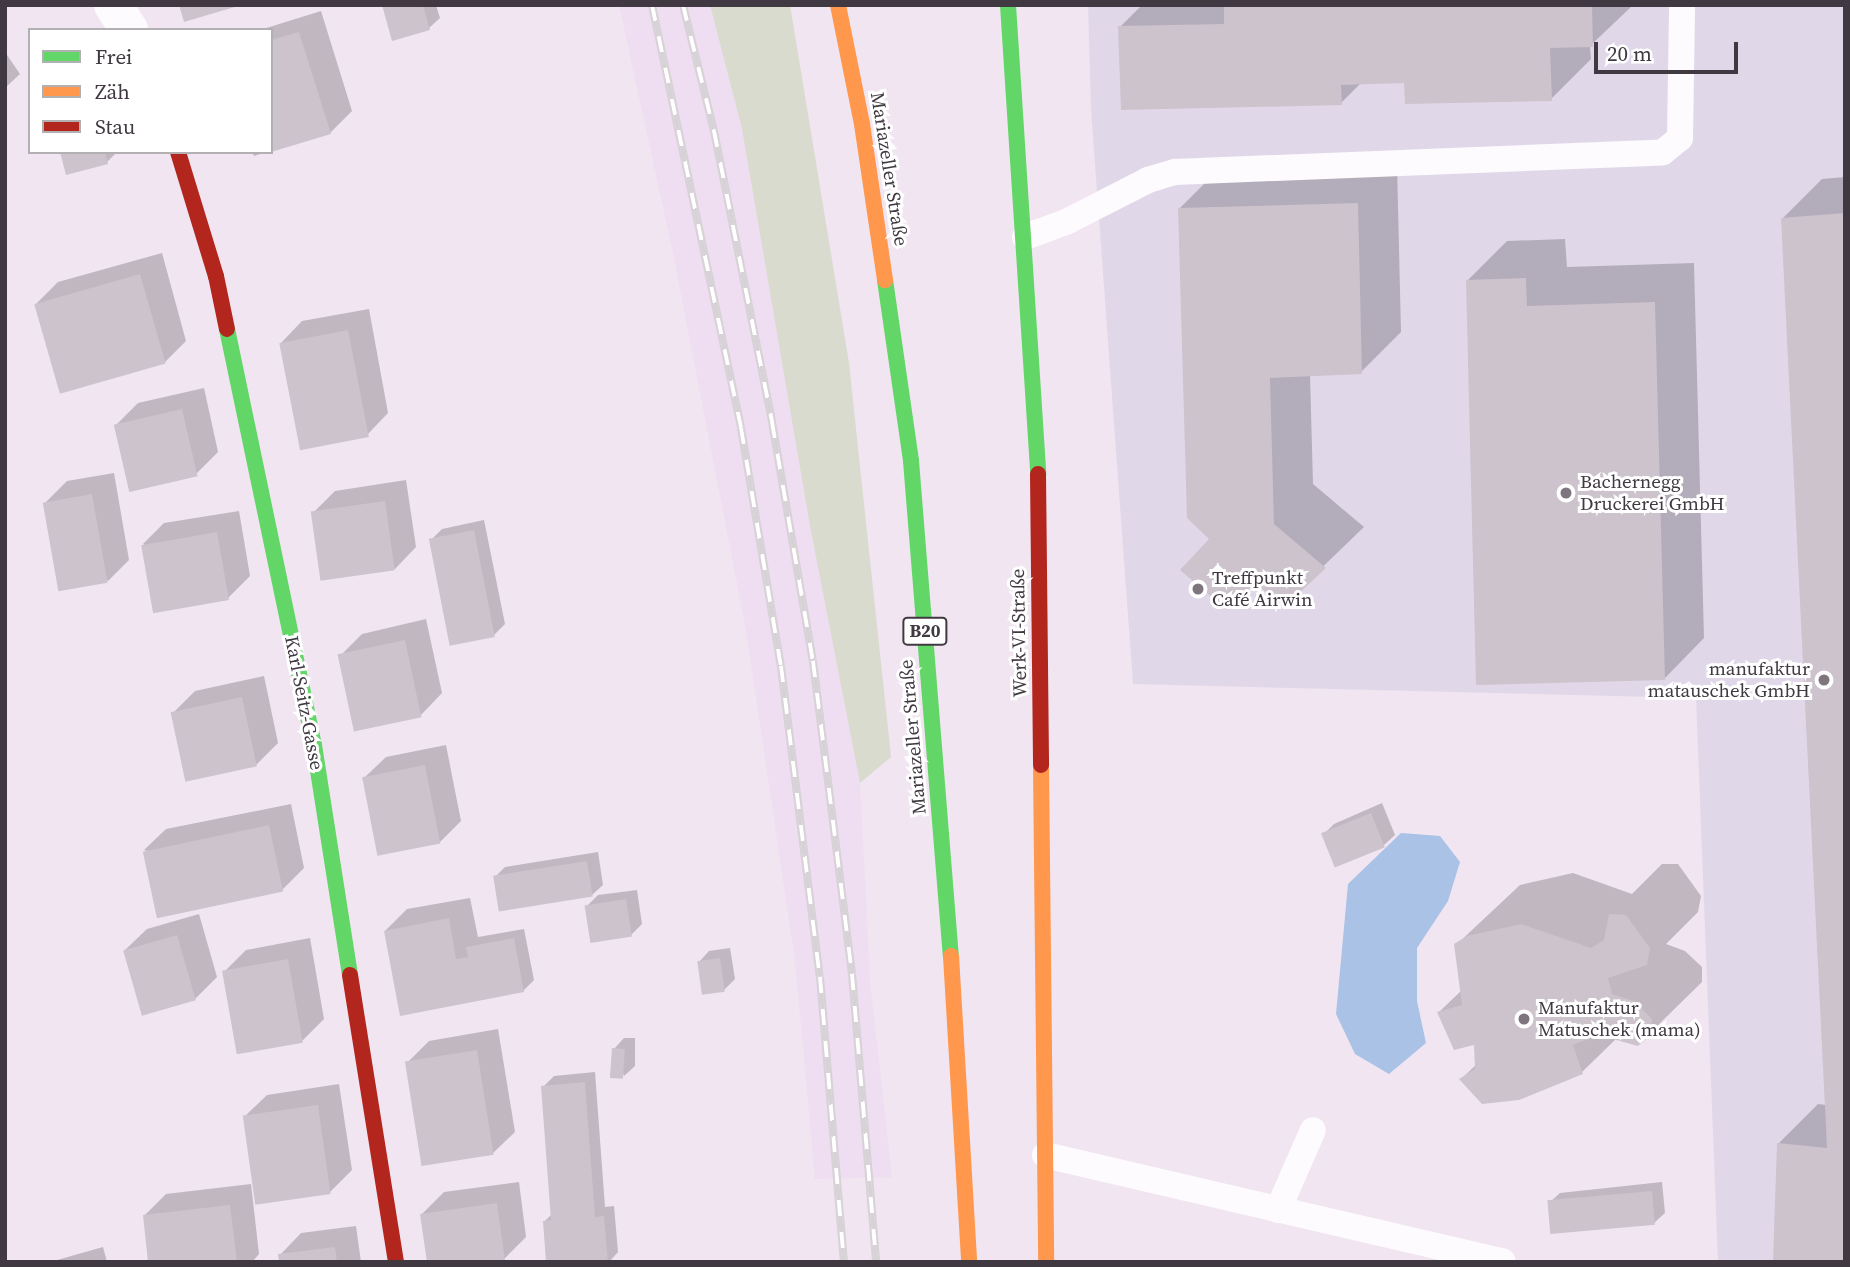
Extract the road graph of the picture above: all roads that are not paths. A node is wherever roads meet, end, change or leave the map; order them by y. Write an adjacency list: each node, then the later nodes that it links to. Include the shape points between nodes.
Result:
1 (113, 5): 5 (street)
2 (838, 5): 12 (main road, Mariazeller Straße / B20, via 862,124 911,461 959,1051)
3 (1008, 5): 7 (main road, Werk-VI-Straße)
4 (1682, 5): 7 (lane, via 1680,138 1663,152 1175,172)
5 (127, 28)
6 (178, 154): 11 (main road, Karl-Seitz-Gasse, via 216,276 314,745)
7 (1025, 237): 9 (main road, Werk-VI-Straße, via 1038,431)
8 (1313, 1130): 10 (lane)
9 (1045, 1155): 10 (lane); 13 (main road, Werk-VI-Straße)
10 (1278, 1210): 14 (lane)
11 (396, 1262)
12 (969, 1262)
13 (1046, 1262)
14 (1503, 1262)

